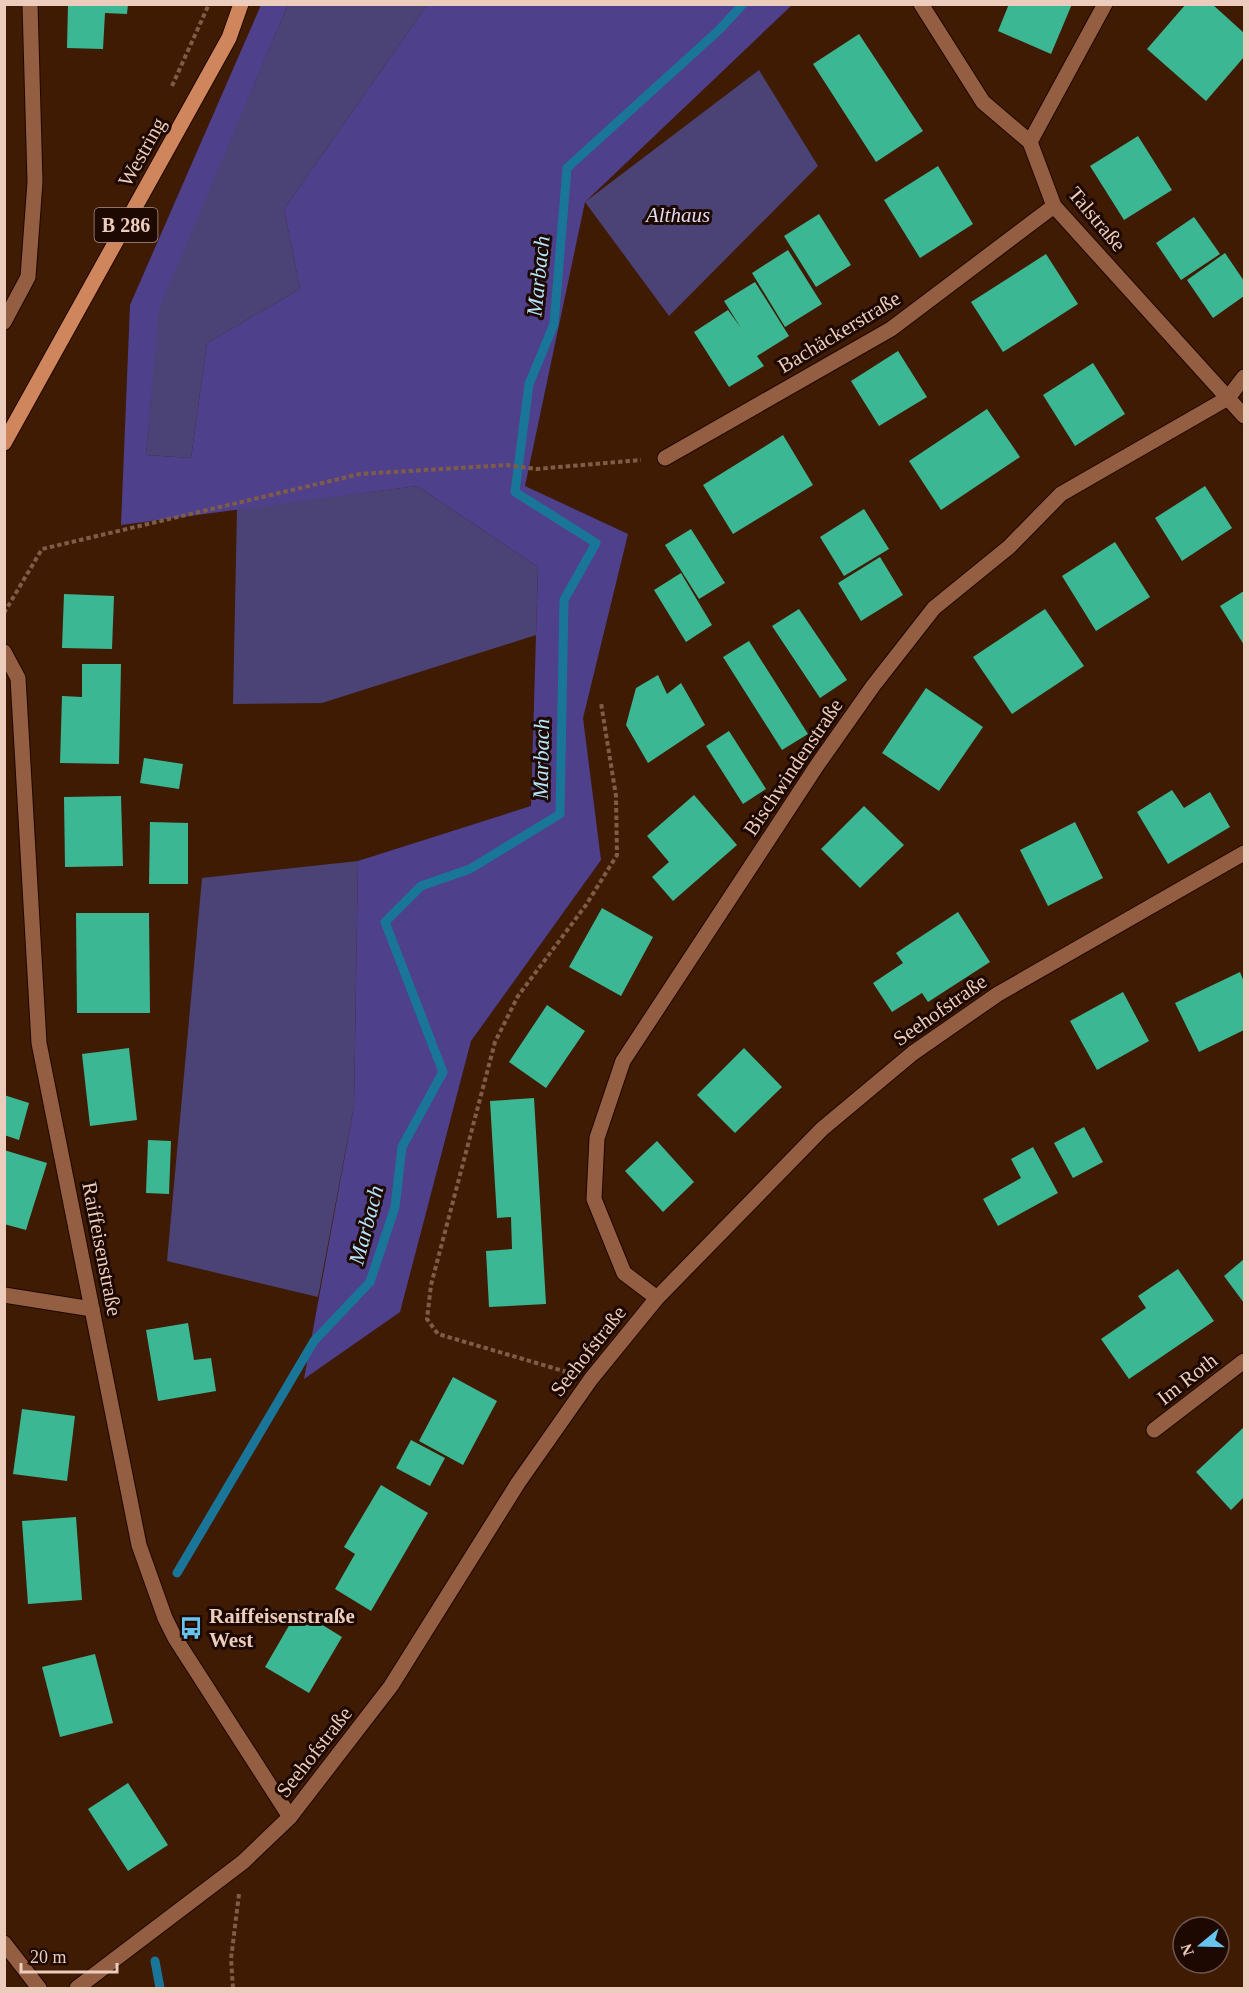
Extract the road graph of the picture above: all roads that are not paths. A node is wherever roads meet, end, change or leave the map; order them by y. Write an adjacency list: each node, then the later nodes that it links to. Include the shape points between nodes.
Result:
1 (30, 4): 7 (street, via 35,182 28,278)
2 (242, 4): 11 (main road, Westring / B 286, via 229,38)
3 (921, 4): 5 (street, Talstraße, via 983,102)
4 (1105, 4): 5 (street)
5 (1030, 142): 6 (street, Talstraße)
6 (1054, 206): 9 (street, Talstraße); 12 (street, Bachäckerstraße, via 891,330)
7 (4, 322)
8 (1245, 376): 9 (street, Bischwindenstraße)
9 (1228, 398): 10 (street, Talstraße); 16 (street, Bischwindenstraße, via 1061,494 1009,547 934,608 818,765 623,1061 597,1138 594,1199 624,1273)
10 (1245, 416)
11 (4, 443)
12 (665, 458)
13 (4, 652): 17 (street, Raiffeisenstraße, via 18,678 39,1043)
14 (1245, 853): 16 (street, Seehofstraße, via 998,994 913,1053 822,1129)
15 (4, 1295): 17 (street)
16 (657, 1298): 20 (street, Seehofstraße, via 591,1379 518,1483 391,1686)
17 (92, 1309): 20 (street, Raiffeisenstraße, via 139,1545 165,1618)
18 (1245, 1360): 19 (street, Im Roth)
19 (1154, 1430)
20 (290, 1817): 23 (street, Seehofstraße, via 243,1862)
21 (4, 1943): 22 (street)
22 (39, 1989)
23 (77, 1989)

